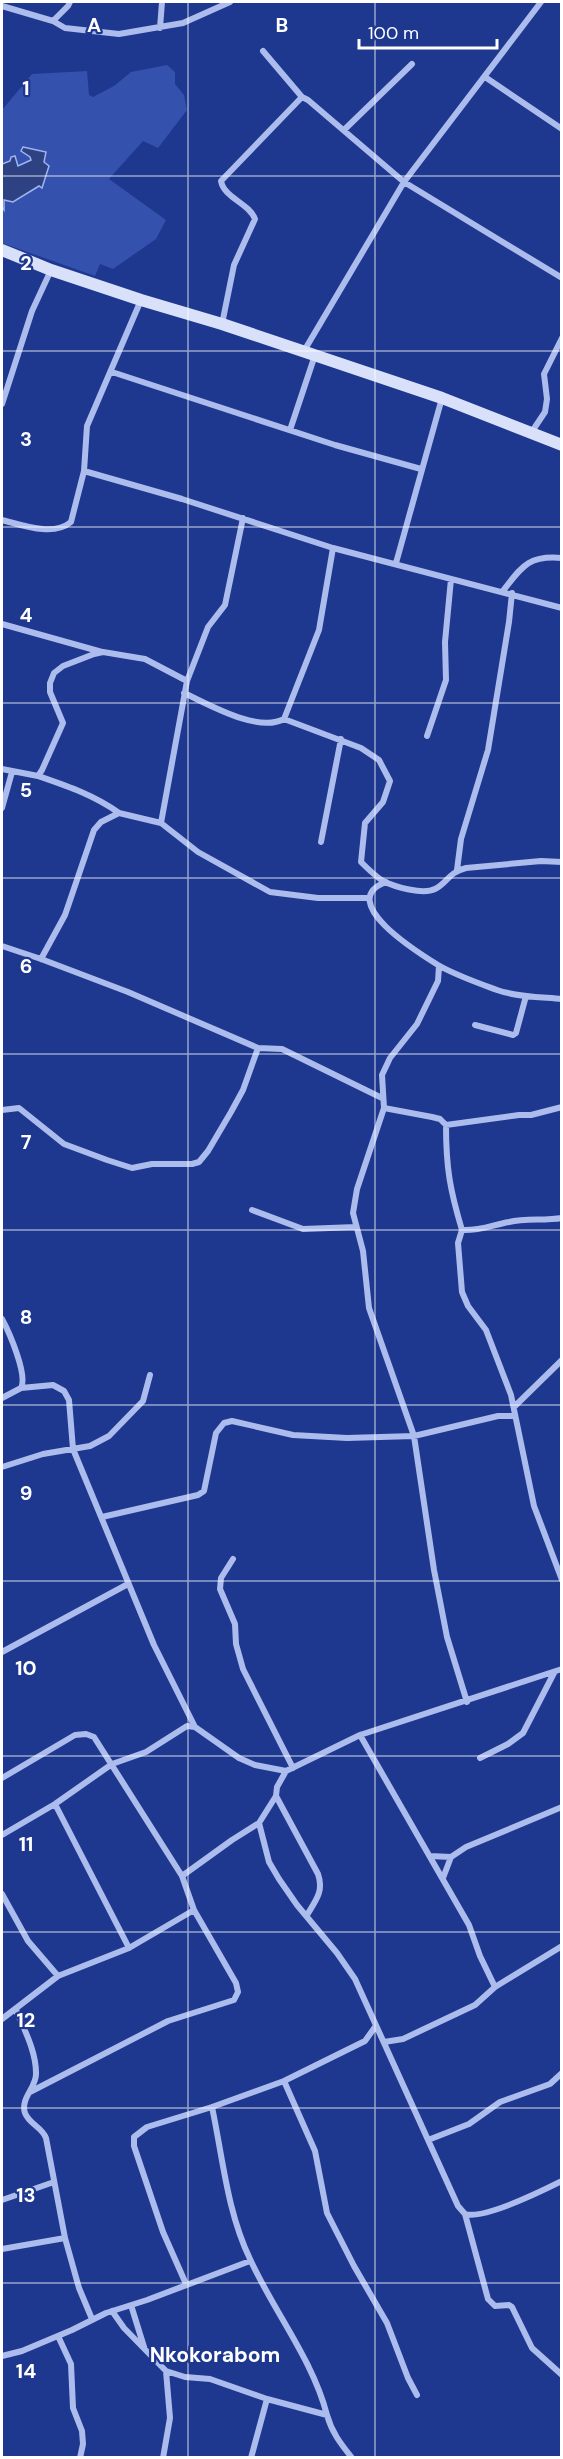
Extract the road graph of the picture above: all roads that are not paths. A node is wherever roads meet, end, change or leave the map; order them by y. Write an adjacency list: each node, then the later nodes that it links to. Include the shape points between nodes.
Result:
1 (70, 2): 6 (street)
2 (162, 2): 7 (street)
3 (230, 2): 7 (street, via 183,23)
4 (541, 2): 10 (street)
5 (2, 6): 6 (street)
6 (52, 21): 7 (street, via 65,28 119,34)
7 (160, 28)
8 (263, 51): 11 (street)
9 (412, 64): 13 (street)
10 (485, 77): 12 (street); 14 (street)
11 (302, 97): 13 (street); 19 (street, via 221,181 224,189 248,208 255,219 234,265)
12 (561, 129)
13 (344, 130): 14 (street)
14 (404, 182): 17 (street); 21 (street)
15 (2, 250): 16 (street)
16 (51, 270): 18 (street); 24 (street, via 32,311)
17 (561, 278)
18 (141, 300): 19 (street); 22 (street)
19 (222, 324): 21 (street)
20 (561, 339): 26 (street, via 544,374 545,412)
21 (309, 353): 23 (street); 25 (street)
22 (112, 372): 25 (street); 29 (street, via 87,426)
23 (442, 398): 26 (street); 28 (street)
24 (2, 404)
25 (290, 430): 28 (street)
26 (531, 433): 27 (street)
27 (561, 445)
28 (421, 469): 34 (street)
29 (84, 471): 30 (street); 31 (street, via 73,515 64,528 55,530)
30 (243, 518): 32 (street); 41 (street, via 225,605 208,627)
31 (2, 520)
32 (333, 548): 34 (street); 43 (street, via 319,630)
33 (561, 558): 36 (street, via 530,561)
34 (396, 563): 35 (street)
35 (451, 579): 36 (street); 44 (street, via 446,680)
36 (502, 592): 37 (street)
37 (512, 593): 38 (street); 54 (street, via 488,750 461,839)
38 (561, 608)
39 (2, 624): 40 (street)
40 (103, 652): 41 (street, via 145,660); 48 (street, via 54,673 50,692 63,723)
41 (187, 681): 42 (street)
42 (184, 693): 43 (street, via 250,721 274,724); 51 (street)
43 (284, 719): 45 (street)
44 (427, 736)
45 (341, 739): 52 (street); 55 (street, via 379,760 390,781 383,802 366,823 361,862)
46 (2, 769): 47 (street)
47 (12, 772): 48 (street); 49 (street)
48 (38, 776): 50 (street, via 102,801)
49 (2, 808)
50 (119, 813): 51 (street); 58 (street, via 94,830 65,915)
51 (161, 823): 56 (street, via 198,852 270,892 318,898)
52 (321, 842)
53 (561, 862): 54 (street, via 479,865)
54 (457, 870): 55 (street, via 432,890)
55 (386, 882): 56 (street, via 372,889)
56 (368, 898): 59 (street, via 376,916)
57 (2, 946): 58 (street)
58 (41, 959): 63 (street)
59 (439, 966): 60 (street, via 499,991); 64 (street, via 438,981 417,1024 390,1058 382,1075)
60 (526, 996): 61 (street); 62 (street, via 513,1035)
61 (561, 999)
62 (475, 1026)
63 (258, 1048): 64 (street, via 282,1049); 67 (street, via 231,1112 208,1151 192,1164 132,1168 64,1144 19,1108)
64 (381, 1098): 66 (street)
65 (561, 1107): 68 (street, via 531,1115)
66 (384, 1108): 68 (street, via 440,1119); 71 (street, via 357,1190 353,1213)
67 (2, 1110)
68 (447, 1125): 72 (street, via 449,1185)
69 (252, 1210): 71 (street, via 303,1229)
70 (561, 1218): 72 (street, via 527,1219 478,1231)
71 (356, 1227): 80 (street, via 363,1251 369,1308)
72 (462, 1230): 78 (street, via 458,1244 462,1293 486,1330)
73 (2, 1319): 76 (street, via 21,1372)
74 (561, 1360): 78 (street)
75 (150, 1375): 81 (street, via 143,1401 109,1436)
76 (21, 1388): 77 (street); 81 (street, via 53,1385 64,1391 69,1400)
77 (2, 1398)
78 (514, 1407): 79 (street)
79 (515, 1416): 80 (street, via 498,1416); 85 (street, via 534,1506)
80 (414, 1436): 83 (street, via 293,1435 232,1421 224,1423 216,1433 204,1491); 90 (street, via 447,1636)
81 (73, 1449): 82 (street); 83 (street)
82 (2, 1467)
83 (102, 1517): 86 (street)
84 (233, 1559): 95 (street, via 221,1578 220,1589 235,1624 243,1669)
85 (561, 1580)
86 (128, 1584): 87 (street); 91 (street)
87 (2, 1652)
88 (561, 1669): 89 (street)
89 (554, 1672): 90 (street); 93 (street, via 523,1733)
90 (467, 1701): 92 (street)
91 (195, 1727): 94 (street, via 187,1725 146,1752); 95 (street, via 239,1758)
92 (360, 1735): 95 (street); 102 (street)
93 (480, 1758)
94 (112, 1764): 96 (street, via 94,1737 75,1735); 98 (street); 104 (street)
95 (290, 1769): 97 (street)
96 (2, 1778)
97 (276, 1796): 100 (street); 108 (street, via 322,1884 321,1893)
98 (55, 1804): 101 (street); 110 (street)
99 (561, 1807): 103 (street)
100 (260, 1823): 104 (street); 108 (street, via 269,1862)
101 (2, 1835)
102 (430, 1856): 103 (street); 105 (street)
103 (451, 1857): 105 (street)
104 (182, 1876): 107 (street)
105 (443, 1878): 112 (street, via 469,1925)
106 (2, 1894): 111 (street, via 28,1941)
107 (194, 1910): 110 (street); 119 (street, via 236,1983 238,1992 234,2000 168,2021)
108 (307, 1915): 115 (street, via 355,1978)
109 (561, 1946): 112 (street)
110 (129, 1948): 111 (street)
111 (58, 1976): 113 (street)
112 (495, 1987): 116 (street, via 475,2005 403,2039)
113 (16, 2010): 114 (street); 119 (street, via 37,2074)
114 (2, 2019)
115 (376, 2027): 116 (street); 118 (street, via 365,2041)
116 (384, 2042): 121 (street)
117 (561, 2073): 121 (street, via 550,2084 500,2102 469,2124)
118 (284, 2080): 120 (street); 138 (street, via 315,2151 327,2213 387,2323)
119 (30, 2092): 123 (street, via 24,2111 46,2138)
120 (212, 2107): 128 (street, via 233,2217); 129 (street, via 147,2127 134,2137 156,2214)
121 (428, 2140): 125 (street)
122 (561, 2181): 125 (street, via 482,2214)
123 (54, 2182): 124 (street); 126 (street)
124 (2, 2200)
125 (465, 2214): 137 (street, via 488,2299 495,2306 512,2307 532,2348)
126 (65, 2238): 127 (street); 132 (street)
127 (2, 2249)
128 (250, 2261): 129 (street); 140 (street, via 304,2355)
129 (186, 2284): 130 (street)
130 (131, 2305): 131 (street); 134 (street)
131 (112, 2311): 132 (street); 134 (street)
132 (92, 2319): 133 (street)
133 (58, 2336): 135 (street); 141 (street, via 71,2364 74,2408 82,2431)
134 (145, 2350): 136 (street)
135 (2, 2356)
136 (166, 2372): 139 (street, via 210,2379); 142 (street, via 170,2418)
137 (561, 2375)
138 (417, 2395)
139 (267, 2399): 140 (street); 143 (street)
140 (327, 2415): 144 (street, via 337,2440)
141 (80, 2457)
142 (163, 2457)
143 (251, 2457)
144 (352, 2457)

